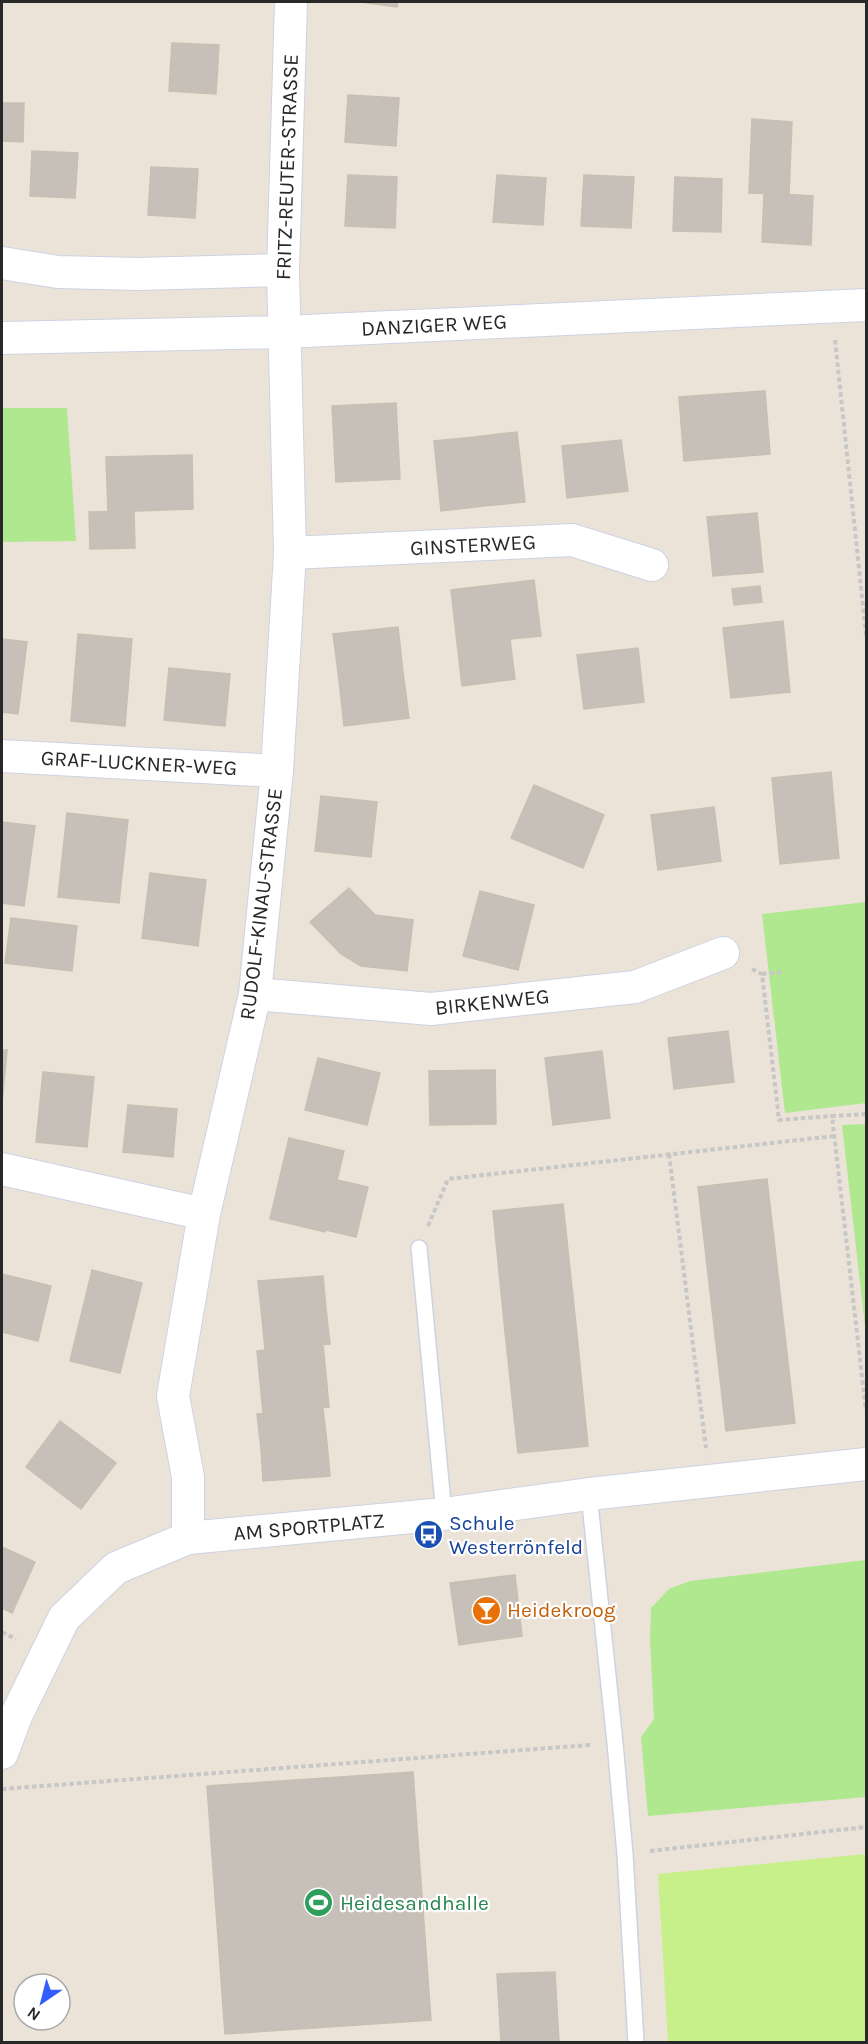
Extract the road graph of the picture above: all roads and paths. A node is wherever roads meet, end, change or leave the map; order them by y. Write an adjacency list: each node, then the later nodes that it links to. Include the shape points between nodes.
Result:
1 (291, 2): 3 (street, FRITZ-REUTER-STRASSE)
2 (2, 263): 3 (street, via 58,272)
3 (283, 270): 6 (street, FRITZ-REUTER-STRASSE)
4 (867, 305): 5 (street, DANZIGER WEG)
5 (832, 306): 6 (street, DANZIGER WEG); 10 (path)
6 (284, 332): 7 (street, DANZIGER WEG); 8 (street, RUDOLF-KINAU-STRASSE)
7 (2, 338)
8 (290, 554): 9 (street, GINSTERWEG, via 572,540); 12 (street, RUDOLF-KINAU-STRASSE)
9 (652, 565)
10 (867, 635)
11 (2, 756): 12 (street, GRAF-LUCKNER-WEG)
12 (277, 771): 16 (street, RUDOLF-KINAU-STRASSE)
13 (723, 953): 15 (path); 16 (street, BIRKENWEG, via 634,987 431,1009)
14 (784, 972): 15 (path)
15 (762, 974): 18 (path, via 779,1120)
16 (255, 993): 22 (street, RUDOLF-KINAU-STRASSE)
17 (867, 1114): 18 (path)
18 (832, 1116): 19 (path)
19 (834, 1136): 20 (path); 24 (path)
20 (669, 1154): 23 (path, via 448,1179); 26 (path)
21 (2, 1169): 22 (street)
22 (204, 1214): 29 (street, RUDOLF-KINAU-STRASSE, via 173,1396 188,1477)
23 (419, 1248): 28 (lane)
24 (867, 1411)
25 (867, 1464): 26 (street, AM SPORTPLATZ)
26 (710, 1480): 27 (street, AM SPORTPLATZ)
27 (589, 1494): 28 (street, AM SPORTPLATZ); 30 (lane)
28 (444, 1514): 29 (street, AM SPORTPLATZ)
29 (188, 1538): 31 (street, AM SPORTPLATZ, via 116,1568 64,1618)
30 (615, 1743): 32 (path); 34 (lane)
31 (2, 1753)
32 (2, 1789)
33 (867, 1827): 34 (path)
34 (625, 1854): 35 (lane)
35 (636, 2043)

